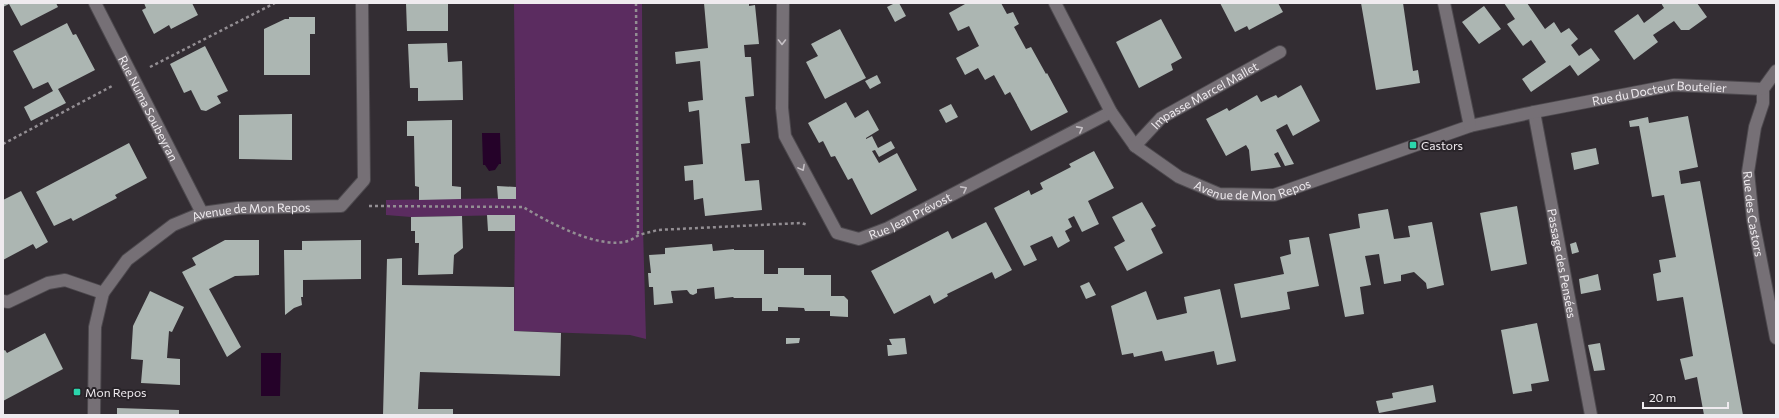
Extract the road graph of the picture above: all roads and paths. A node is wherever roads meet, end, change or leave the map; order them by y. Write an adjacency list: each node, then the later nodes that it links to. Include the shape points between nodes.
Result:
1 (95, 3): 15 (street, Rue Numa Soubeyran)
2 (362, 3): 14 (street, via 364,180)
3 (636, 3): 17 (path)
4 (783, 3): 16 (street, one-way to 16, via 782,108 785,136)
5 (1056, 3): 10 (street, Avenue de Mon Repos)
6 (1444, 3): 12 (street)
7 (1280, 52): 13 (street, Impasse Marcel Mallet, via 1161,118)
8 (1776, 71): 9 (street)
9 (1763, 89): 11 (street, Rue du Docteur Boutelier, via 1674,85); 20 (street, Rue des Castors, via 1748,172 1753,220)
10 (1111, 112): 13 (street, Avenue de Mon Repos); 16 (street, Rue Jean Prévost, one-way to 10, via 860,239 888,228)
11 (1534, 112): 12 (street, Avenue de Mon Repos); 22 (street, Passage des Pensées)
12 (1470, 126): 13 (street, Avenue de Mon Repos, via 1274,195 1219,194 1180,177)
13 (1135, 146)
14 (341, 206): 15 (street, Avenue de Mon Repos, via 238,208); 17 (path, via 523,207 579,235 610,243 628,241)
15 (202, 213): 18 (street, Avenue de Mon Repos, via 173,226 127,260)
16 (837, 233): 17 (path, via 801,222 657,230)
17 (638, 235)
18 (103, 293): 19 (street, via 65,280 48,283 8,302); 21 (street, Avenue de Mon Repos, via 94,327)
19 (3, 301)
20 (1776, 338)
21 (94, 415)
22 (1591, 415)

